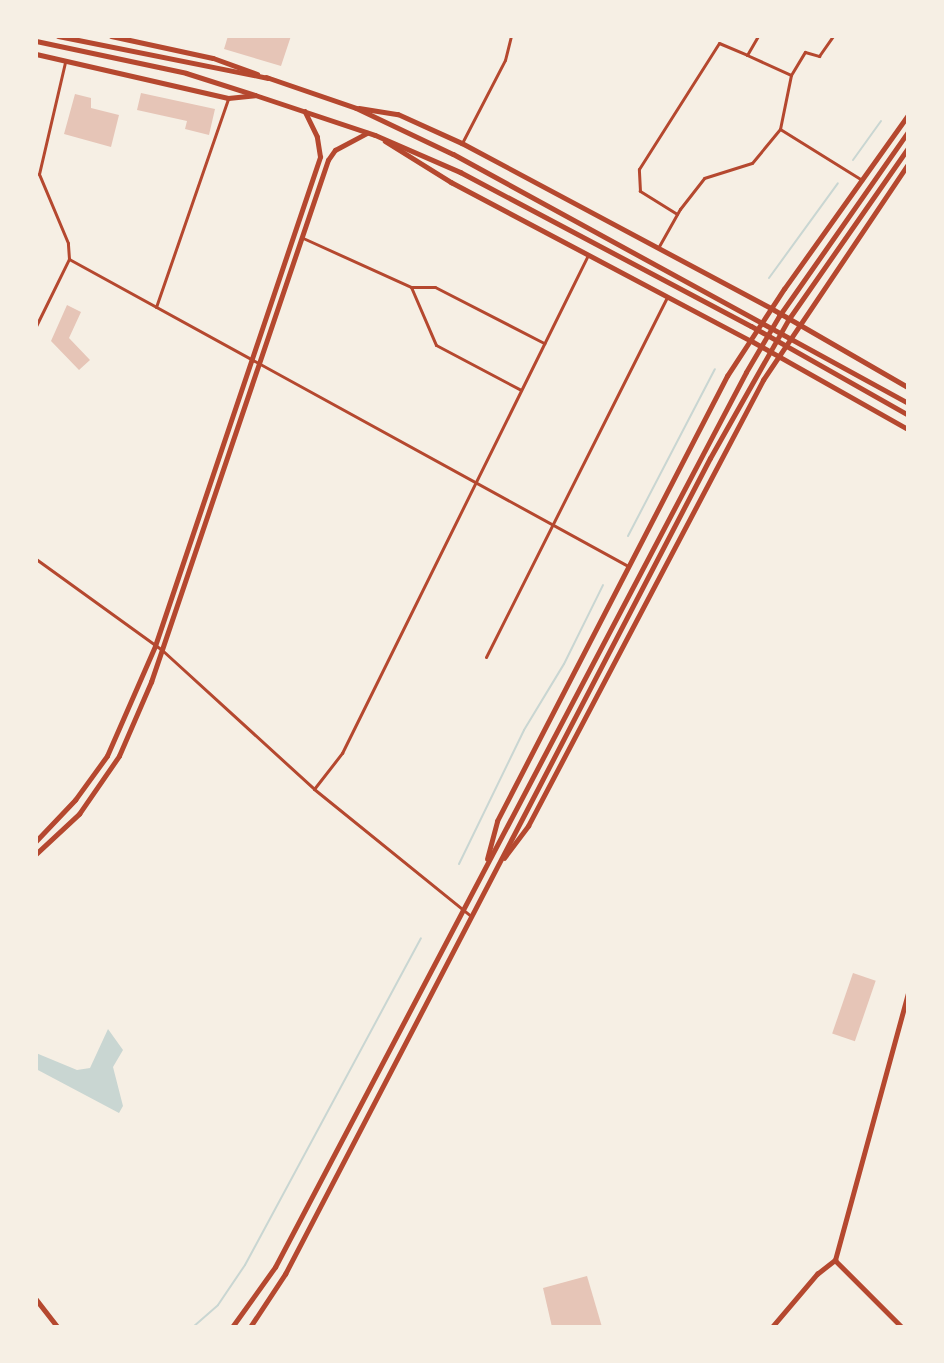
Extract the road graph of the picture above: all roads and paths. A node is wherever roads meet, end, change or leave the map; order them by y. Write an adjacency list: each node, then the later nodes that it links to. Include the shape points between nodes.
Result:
1 (58, 36): 11 (main road)
2 (111, 36): 11 (main road, via 213,58)
3 (511, 36): 21 (street, via 505,60)
4 (758, 36): 8 (street)
5 (833, 36): 10 (street, via 819,56 805,52)
6 (36, 41): 12 (main road, via 186,73)
7 (36, 54): 9 (main road)
8 (747, 55): 10 (street); 27 (street, via 719,43 639,169 640,191)
9 (65, 61): 13 (main road); 25 (street)
10 (791, 75): 17 (street)
11 (268, 78): 14 (main road)
12 (255, 95): 13 (main road); 15 (main road)
13 (228, 98): 34 (street)
14 (356, 108): 21 (main road, via 398,114); 45 (main road, via 453,154)
15 (303, 110): 19 (main road); 41 (main road, via 317,137 320,157)
16 (908, 115): 26 (main road)
17 (780, 129): 26 (street); 27 (street, via 752,163 704,178)
18 (908, 132): 58 (main road, via 768,335)
19 (367, 133): 20 (main road); 28 (main road, via 335,150 328,160)
20 (375, 135): 30 (main road, via 451,182); 46 (main road, via 460,172 751,326)
21 (462, 143): 29 (main road)
22 (908, 148): 59 (main road, via 788,320 710,458)
23 (908, 164): 24 (main road)
24 (906, 171): 36 (main road)
25 (38, 174): 31 (street, via 68,243)
26 (862, 180): 35 (main road)
27 (677, 214): 29 (street)
28 (303, 238): 32 (street); 42 (main road)
29 (658, 248): 35 (main road)
30 (588, 255): 33 (main road); 39 (street)
31 (69, 259): 34 (street); 37 (street)
32 (411, 287): 39 (street, via 435,287); 44 (street, via 435,345)
33 (667, 297): 38 (main road); 49 (street)
34 (156, 307): 41 (street)
35 (771, 308): 36 (main road); 38 (main road)
36 (798, 323): 40 (main road); 43 (main road)
37 (36, 326)
38 (750, 340): 40 (main road); 51 (main road, via 727,376)
39 (544, 343): 44 (street)
40 (778, 356): 47 (main road); 59 (main road, via 528,826)
41 (250, 359): 42 (street); 52 (main road)
42 (259, 364): 48 (street); 53 (main road)
43 (908, 387)
44 (521, 390): 48 (street)
45 (908, 403)
46 (908, 416)
47 (908, 429)
48 (476, 483): 49 (street); 55 (street, via 342,753)
49 (552, 525): 51 (street); 54 (street)
50 (36, 559): 52 (street)
51 (629, 567): 58 (main road, via 497,820)
52 (155, 646): 53 (street); 56 (main road, via 107,756 75,800)
53 (162, 650): 55 (street); 57 (main road, via 133,724 100,787 60,834)
54 (486, 657)
55 (314, 789): 60 (street)
56 (36, 842)
57 (36, 854)
58 (487, 859): 60 (main road)
59 (497, 867): 61 (main road)
60 (460, 910): 61 (street); 66 (main road, via 275,1267)
61 (472, 917): 67 (main road, via 285,1274)
62 (908, 993): 63 (main road)
63 (835, 1260): 68 (main road); 69 (main road)
64 (36, 1299): 65 (main road)
65 (58, 1327)
66 (232, 1327)
67 (250, 1327)
68 (772, 1327)
69 (902, 1327)

